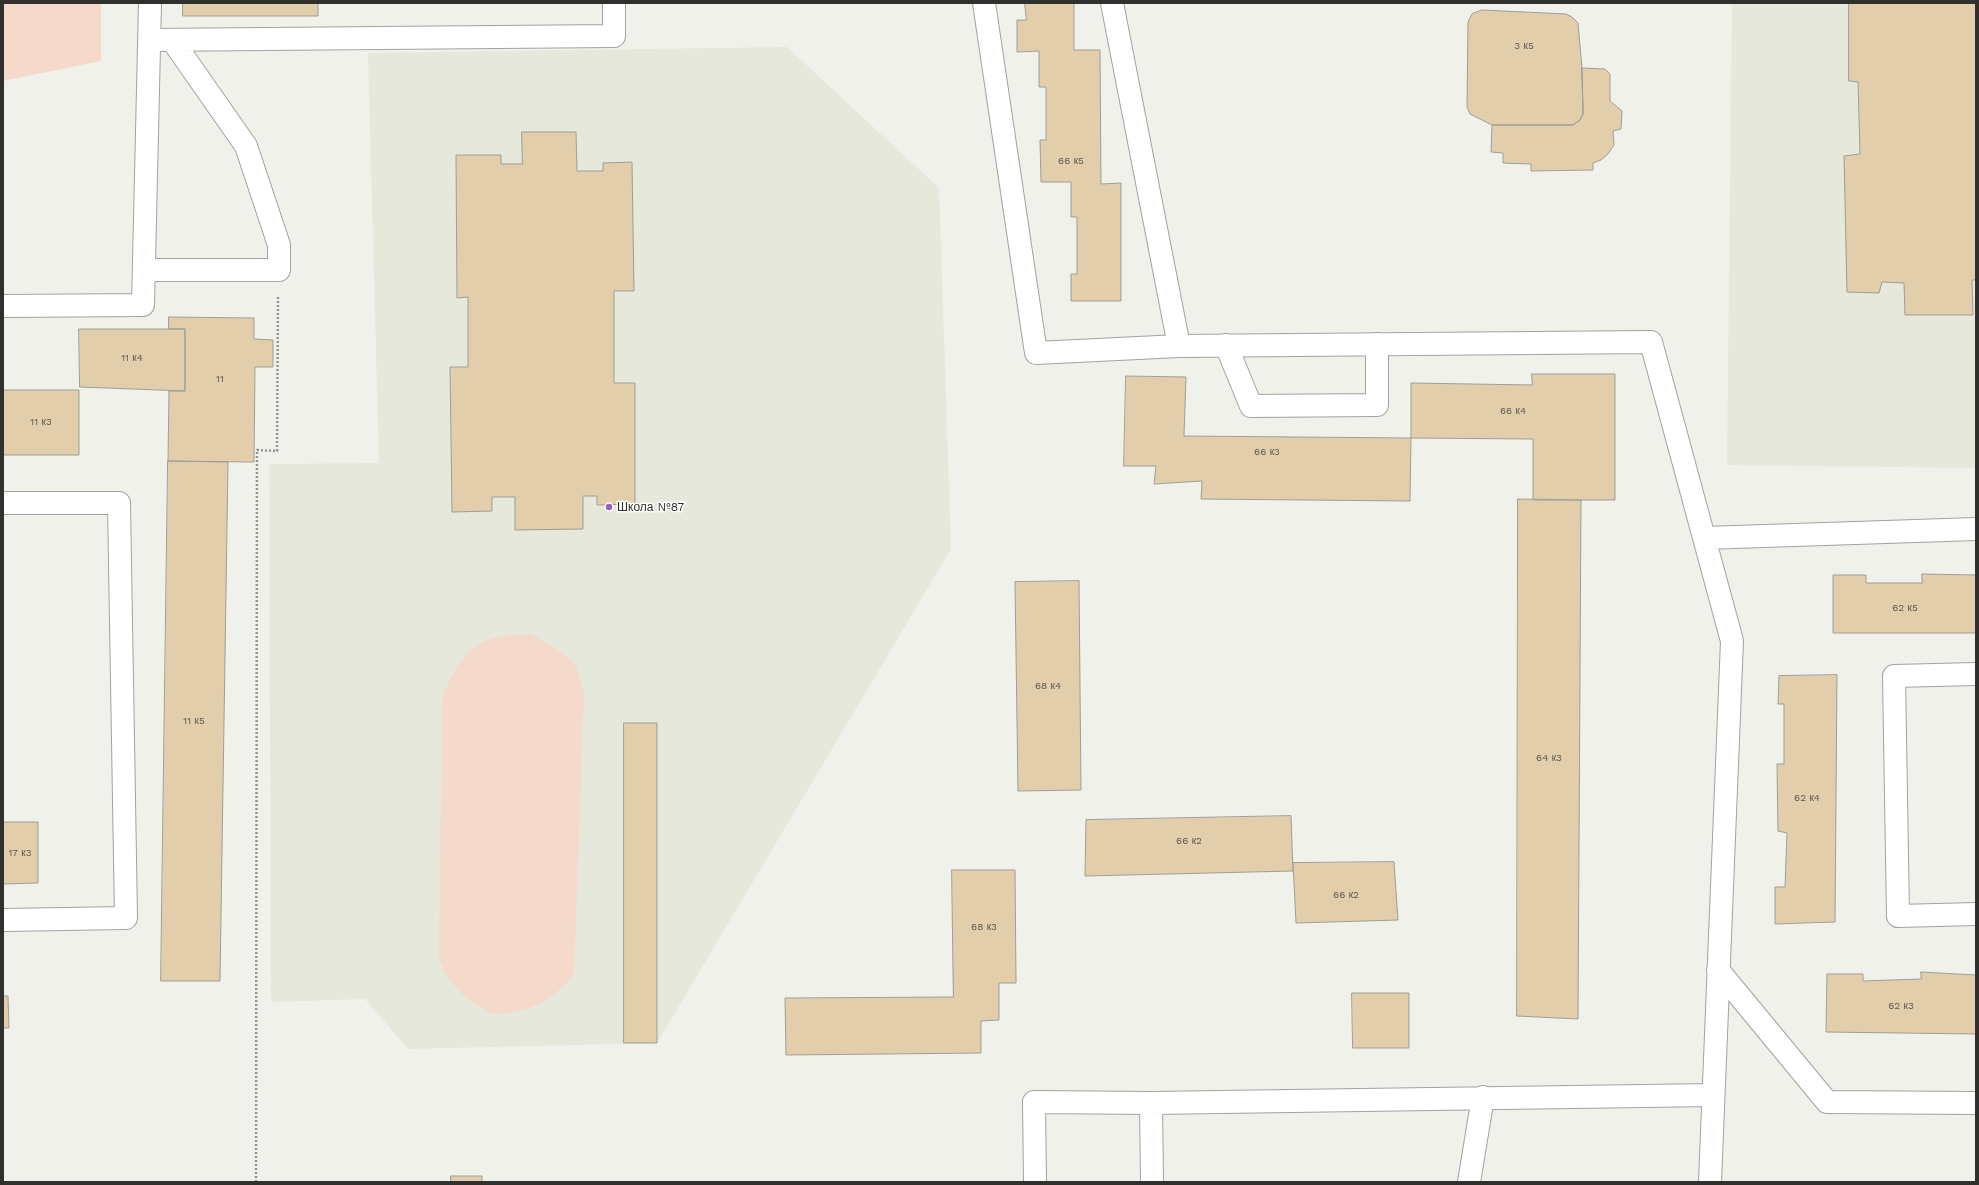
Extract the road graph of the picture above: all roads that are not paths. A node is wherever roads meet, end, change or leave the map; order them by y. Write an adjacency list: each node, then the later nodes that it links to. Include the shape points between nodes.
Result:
1 (150, 3): 5 (street)
2 (614, 3): 6 (street, via 614,36)
3 (984, 3): 11 (street, via 1036,353)
4 (1112, 3): 11 (street)
5 (150, 40): 6 (street); 7 (street)
6 (172, 40): 7 (street, via 246,146 279,246 278,270)
7 (144, 270): 8 (street, via 143,305)
8 (3, 306)
9 (1377, 344): 10 (street); 10 (street, via 1377,405 1251,406); 14 (street, via 1651,342)
10 (1226, 345): 11 (street)
11 (1179, 346)
12 (3, 503): 17 (street, via 119,503 126,918)
13 (1976, 529): 14 (street)
14 (1704, 538): 18 (street, via 1732,641)
15 (1976, 674): 16 (street, via 1894,676 1898,916)
16 (1976, 914)
17 (3, 920)
18 (1718, 970): 19 (street); 22 (street, via 1827,1102)
19 (1713, 1095): 20 (street); 26 (street)
20 (1483, 1097): 21 (street); 25 (street)
21 (1151, 1103): 23 (street, via 1034,1102); 24 (street)
22 (1976, 1103)
23 (1035, 1182)
24 (1152, 1182)
25 (1469, 1182)
26 (1710, 1182)

